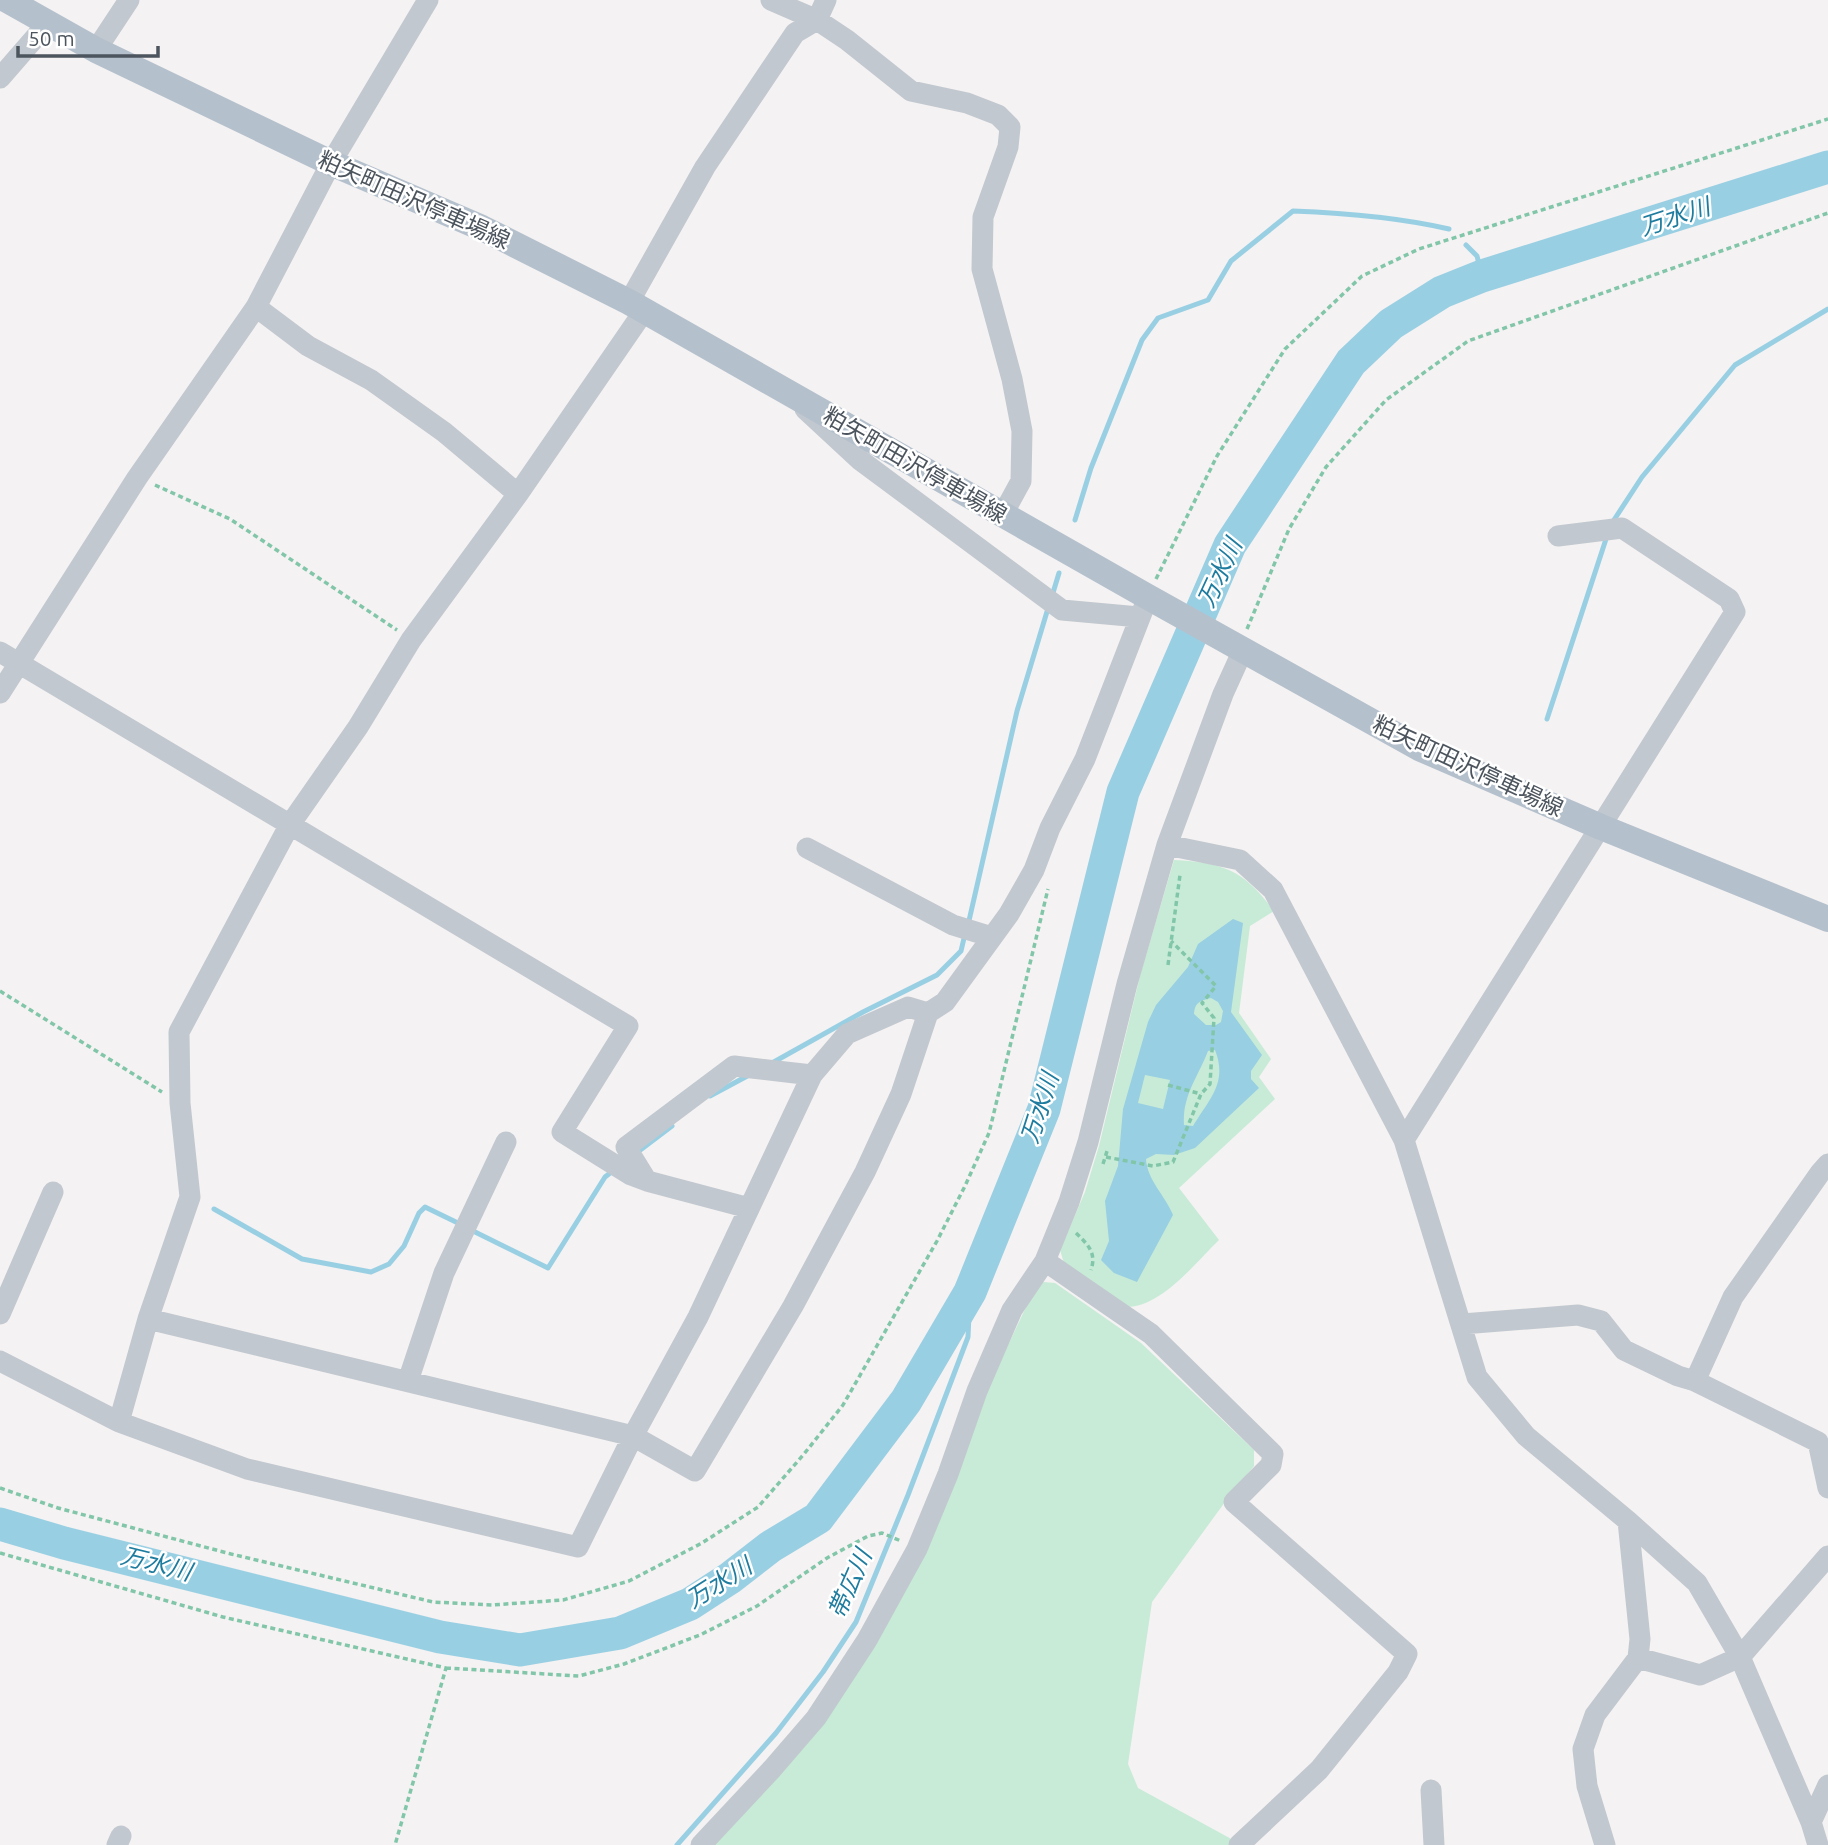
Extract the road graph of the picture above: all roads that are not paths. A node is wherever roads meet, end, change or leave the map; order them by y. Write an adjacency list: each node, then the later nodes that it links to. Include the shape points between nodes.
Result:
1 (7, 0): 7 (main road, 粕矢町田沢停車場線)
2 (130, 0): 8 (street)
3 (428, 0): 10 (street)
4 (771, 0): 6 (street)
5 (826, 0): 6 (street)
6 (817, 20): 12 (street, via 795,33 705,167); 15 (street, via 911,91 967,103 998,115 1010,127 1008,147 983,217 982,256 1023,431 1021,481)
7 (47, 23): 8 (main road, 粕矢町田沢停車場線); 9 (street)
8 (96, 50): 10 (main road, 粕矢町田沢停車場線)
9 (0, 78)
10 (331, 163): 11 (street); 12 (main road, 粕矢町田沢停車場線, via 482,228)
11 (256, 307): 14 (street, via 308,346 413,409); 20 (street, via 137,478)
12 (637, 307): 13 (main road, 粕矢町田沢停車場線); 14 (street)
13 (789, 393): 15 (main road, 粕矢町田沢停車場線); 17 (street, via 860,460 1062,610)
14 (518, 494): 22 (street, via 411,640)
15 (1003, 514): 17 (main road, 粕矢町田沢停車場線)
16 (1558, 536): 23 (street, via 1622,528 1729,599 1735,612)
17 (1148, 605): 18 (main road, 粕矢町田沢停車場線); 27 (street, via 1086,759 1034,870)
18 (1238, 647): 23 (main road, 粕矢町田沢停車場線, via 1419,748); 24 (street)
19 (0, 652): 20 (street)
20 (20, 662): 21 (street); 22 (street)
21 (0, 693)
22 (289, 826): 32 (street, via 628,1026 562,1132); 38 (street, via 179,1032 180,1104 190,1196)
23 (1601, 827): 26 (main road, 粕矢町田沢停車場線); 30 (street)
24 (1167, 845): 30 (street, via 1240,860 1273,890); 36 (street, via 1088,1142)
25 (807, 848): 27 (street, via 961,928)
26 (1828, 919)
27 (987, 936): 28 (street, via 945,1002)
28 (928, 1013): 29 (street, via 908,1007 847,1034); 45 (street, via 901,1094 864,1172 793,1306 695,1471)
29 (812, 1075): 32 (street, via 734,1066); 35 (street)
30 (1404, 1140): 39 (street)
31 (506, 1142): 41 (street, via 444,1273)
32 (620, 1155): 35 (street, via 639,1174)
33 (1828, 1164): 42 (street, via 1733,1297)
34 (53, 1192): 37 (street)
35 (750, 1208): 45 (street, via 698,1317)
36 (1045, 1261): 54 (street, via 1012,1310 917,1549 867,1640 816,1718); 55 (street, via 1151,1334 1273,1454 1271,1465 1234,1502 1407,1654 1398,1672 1319,1770)
37 (0, 1314)
38 (148, 1319): 41 (street); 43 (street)
39 (1462, 1324): 42 (street, via 1578,1315 1601,1321 1624,1350); 47 (street, via 1477,1377 1526,1436)
40 (0, 1361): 43 (street)
41 (408, 1381): 45 (street)
42 (1695, 1381): 44 (street)
43 (119, 1422): 45 (street, via 247,1469 578,1547)
44 (1823, 1435): 46 (street)
45 (633, 1436)
46 (1828, 1488)
47 (1628, 1521): 49 (street, via 1697,1583); 50 (street)
48 (1828, 1556): 49 (street)
49 (1740, 1657): 50 (street, via 1700,1675); 53 (street)
50 (1638, 1658): 57 (street, via 1595,1715 1583,1749 1587,1786)
51 (1828, 1785): 53 (street)
52 (1431, 1790): 56 (street)
53 (1811, 1822): 58 (street)
54 (701, 1845)
55 (1239, 1845)
56 (1434, 1845)
57 (1605, 1845)
58 (1818, 1845)

